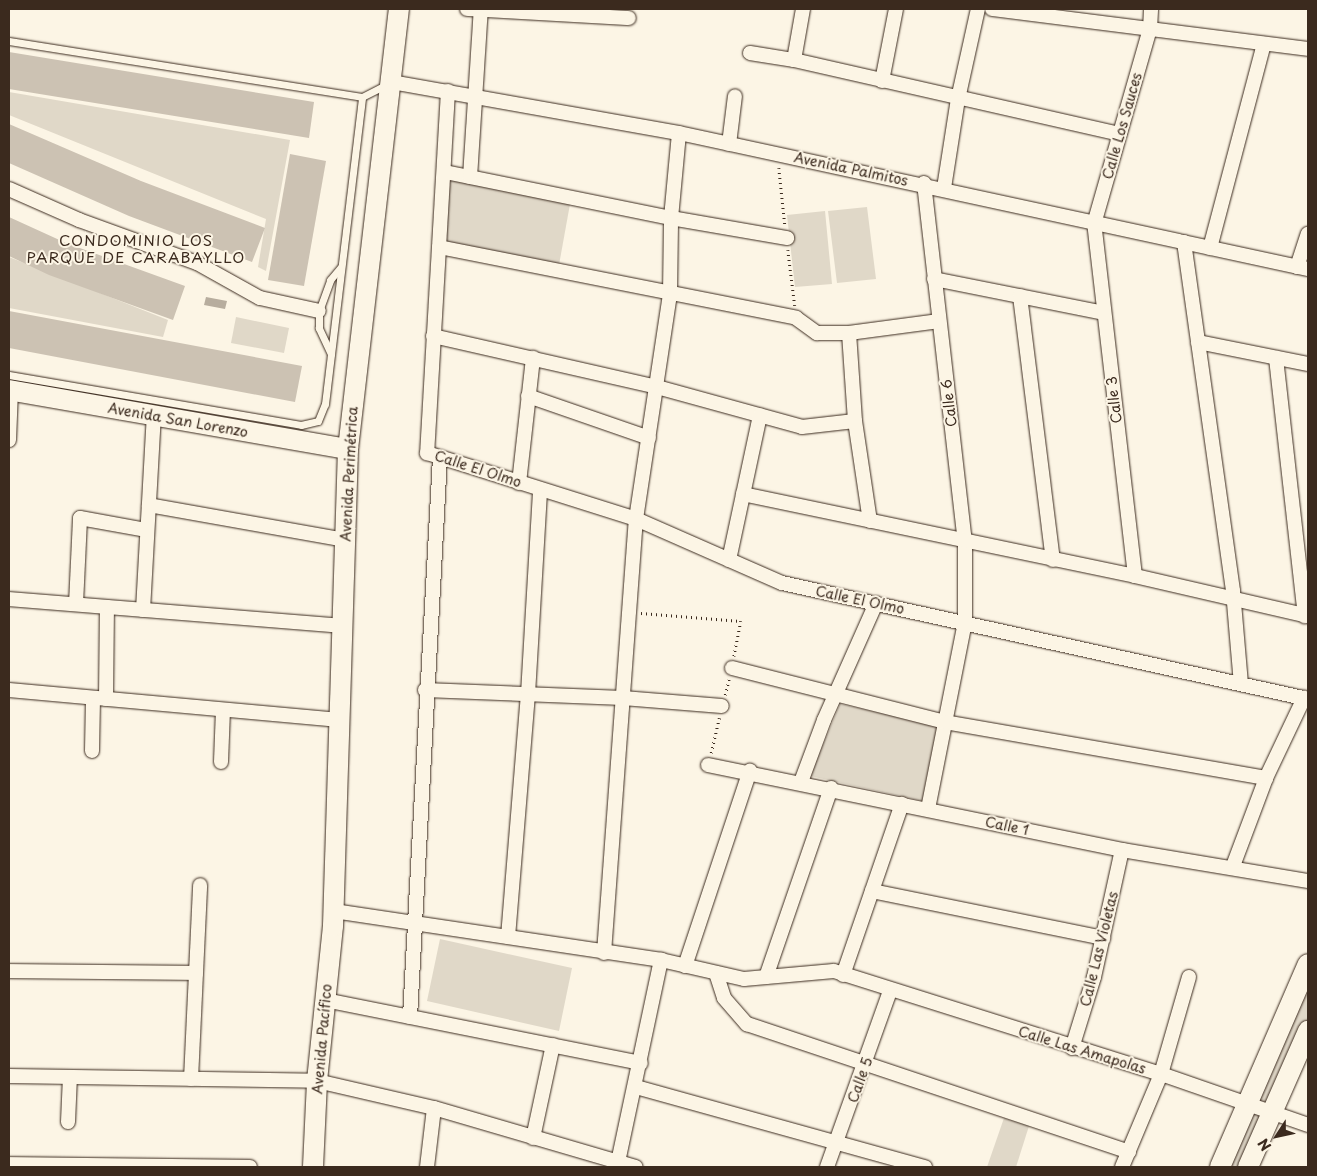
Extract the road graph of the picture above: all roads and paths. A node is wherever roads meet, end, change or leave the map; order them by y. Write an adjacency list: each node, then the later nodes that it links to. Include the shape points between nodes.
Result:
1 (399, 9): 18 (street, Avenida Perimétrica)
2 (467, 9): 3 (street)
3 (481, 9): 9 (street); 20 (street)
4 (803, 9): 16 (street)
5 (896, 9): 17 (street)
6 (978, 9): 23 (street)
7 (992, 9): 11 (street)
8 (1151, 9): 11 (street, Calle Los Sauces)
9 (509, 10): 10 (street)
10 (629, 18)
11 (1150, 29): 13 (street); 25 (street, Calle Los Sauces)
12 (9, 41): 22 (lane)
13 (1264, 44): 14 (street); 38 (street)
14 (1308, 49)
15 (750, 53): 16 (street)
16 (794, 60): 17 (street)
17 (882, 81): 23 (street)
18 (392, 82): 19 (street, Avenida Palmitos); 22 (lane); 62 (street, Avenida Perimétrica)
19 (448, 91): 20 (street, Avenida Palmitos); 27 (street)
20 (478, 96): 24 (street, Avenida Palmitos); 28 (street)
21 (735, 96): 26 (street)
22 (362, 97): 39 (lane)
23 (958, 99): 25 (street); 30 (street)
24 (679, 133): 26 (street, Avenida Palmitos); 32 (street)
25 (1120, 134): 33 (street, Calle Los Sauces)
26 (729, 144): 29 (street, Avenida Palmitos)
27 (445, 172): 28 (street); 37 (street)
28 (470, 177): 32 (street)
29 (924, 184): 30 (street, Avenida Palmitos); 41 (street, Calle 6)
30 (944, 188): 33 (street, Avenida Palmitos)
31 (9, 189): 44 (street, via 79,220 197,263 260,298)
32 (671, 218): 35 (street); 42 (street)
33 (1094, 224): 36 (street, Avenida Palmitos); 45 (street, Calle 3)
34 (1308, 234): 40 (street)
35 (787, 238)
36 (1184, 242): 38 (street, Avenida Palmitos); 49 (street)
37 (439, 247): 42 (street); 48 (street)
38 (1210, 248): 40 (street, Avenida Palmitos)
39 (342, 266): 44 (lane, via 330,280); 50 (lane)
40 (1303, 268)
41 (934, 279): 43 (street); 46 (street, Calle 6)
42 (670, 294): 47 (street, via 796,318 817,334); 55 (street)
43 (1020, 296): 45 (street); 74 (street)
44 (319, 311): 50 (lane, via 319,328)
45 (1104, 313): 75 (street, Calle 3)
46 (939, 321): 47 (street); 72 (street, Calle 6)
47 (849, 333): 59 (street)
48 (433, 336): 51 (street); 63 (street)
49 (1198, 342): 52 (street); 77 (street)
50 (331, 355): 54 (lane, via 322,414 318,421 301,425)
51 (532, 358): 55 (street); 56 (street)
52 (1276, 358): 53 (street); 83 (street)
53 (1308, 364)
54 (10, 385): 58 (street, Avenida San Lorenzo); 61 (street)
55 (656, 386): 57 (street); 60 (street)
56 (528, 396): 60 (street); 64 (street)
57 (760, 415): 59 (street, via 802,427); 66 (street)
58 (154, 416): 62 (street, Avenida San Lorenzo); 67 (street)
59 (855, 421): 69 (street)
60 (649, 438): 68 (street)
61 (9, 440)
62 (348, 449): 71 (street, Avenida Perimétrica)
63 (434, 455): 64 (street, Calle El Olmo); 90 (street)
64 (519, 482): 65 (street, Calle El Olmo)
65 (540, 489): 68 (street, Calle El Olmo); 91 (street)
66 (743, 494): 69 (street); 73 (street)
67 (149, 504): 70 (street); 71 (street)
68 (636, 519): 73 (street, Calle El Olmo); 82 (street)
69 (870, 521): 72 (street)
70 (147, 530): 79 (street, via 80,518); 81 (street)
71 (345, 540): 86 (street, Avenida Perimétrica)
72 (965, 543): 74 (street); 85 (street, Calle 6)
73 (729, 560): 78 (street, Calle El Olmo, via 782,583)
74 (1053, 560): 75 (street)
75 (1134, 576): 77 (street)
76 (9, 598): 79 (street)
77 (1234, 599): 83 (street); 88 (street)
78 (876, 603): 85 (street, Calle El Olmo); 92 (street)
79 (76, 604): 80 (street)
80 (107, 607): 81 (street); 93 (street)
81 (143, 610): 86 (street)
82 (630, 612): 84 (path); 94 (street)
83 (1307, 616)
84 (741, 621)
85 (965, 622): 88 (street, Calle El Olmo); 99 (street, Calle 6)
86 (342, 626): 98 (street, Avenida Perimétrica)
87 (732, 668): 92 (street)
88 (1241, 684): 95 (street, Calle El Olmo)
89 (9, 690): 93 (street)
90 (426, 690): 91 (street); 115 (street)
91 (528, 694): 94 (street); 116 (street)
92 (835, 695): 99 (street); 105 (street)
93 (100, 698): 97 (street); 100 (street)
94 (623, 698): 96 (street); 118 (street)
95 (1306, 699): 104 (street)
96 (722, 706)
97 (223, 710): 98 (street); 101 (street)
98 (340, 720): 114 (street, Avenida Perimétrica)
99 (945, 722): 104 (street); 108 (street, Calle 6)
100 (92, 752)
101 (221, 762)
102 (708, 765): 103 (street, Calle 1)
103 (750, 771): 105 (street, Calle 1); 121 (street)
104 (1266, 778): 110 (street)
105 (801, 782): 106 (street, Calle 1)
106 (831, 788): 107 (street, Calle 1); 126 (street)
107 (902, 804): 108 (street, Calle 1); 113 (street)
108 (928, 809): 109 (street, Calle 1)
109 (1122, 850): 110 (street, Calle 1); 117 (street, Calle Las Violetas)
110 (1233, 866): 111 (street, Calle 1)
111 (1308, 881)
112 (200, 885): 123 (street)
113 (872, 891): 117 (street); 125 (street)
114 (334, 911): 115 (street, Calle Las Amapolas); 129 (street, Avenida Pacífico)
115 (413, 922): 116 (street, Calle Las Amapolas); 130 (street)
116 (508, 937): 118 (street, Calle Las Amapolas)
117 (1103, 938): 133 (street, Calle Las Violetas)
118 (604, 953): 119 (street, Calle Las Amapolas)
119 (661, 960): 121 (street, Calle Las Amapolas); 134 (street)
120 (1308, 964): 142 (street)
121 (685, 966): 124 (street, Calle Las Amapolas)
122 (9, 970): 123 (street)
123 (196, 973): 139 (street)
124 (716, 973): 126 (street, Calle Las Amapolas, via 744,979); 135 (street, via 724,998 747,1024)
125 (843, 975): 126 (street, Calle Las Amapolas, via 834,971); 128 (street, Calle Las Amapolas)
126 (766, 977)
127 (1189, 977): 136 (street)
128 (890, 991): 133 (street, Calle Las Amapolas); 135 (street, Calle 5)
129 (325, 1000): 130 (street); 140 (street, Avenida Pacífico)
130 (410, 1017): 132 (street)
131 (1308, 1031): 144 (street)
132 (553, 1045): 134 (street); 147 (street)
133 (1072, 1048): 136 (street, Calle Las Amapolas)
134 (641, 1062): 141 (street)
135 (866, 1063): 148 (street, Calle 5); 149 (street)
136 (1161, 1074): 142 (street, Calle Las Amapolas); 149 (street)
137 (9, 1076): 138 (street)
138 (70, 1077): 139 (street); 145 (street)
139 (191, 1079): 140 (street)
140 (317, 1081): 143 (street); 153 (street, Avenida Pacífico)
141 (636, 1088): 148 (street); 150 (street)
142 (1249, 1105): 144 (street, Calle Las Amapolas); 159 (street)
143 (434, 1108): 147 (street); 154 (street)
144 (1273, 1113): 146 (street); 160 (street)
145 (68, 1122)
146 (1308, 1125)
147 (533, 1138): 150 (street)
148 (837, 1141): 156 (street, Calle 5); 157 (street)
149 (1129, 1152): 158 (street)
150 (618, 1162): 155 (street)
151 (9, 1164): 152 (street)
152 (250, 1167)
153 (313, 1167)
154 (428, 1167)
155 (636, 1167)
156 (827, 1167)
157 (925, 1167)
158 (1122, 1167)
159 (1220, 1167)
160 (1248, 1167)

